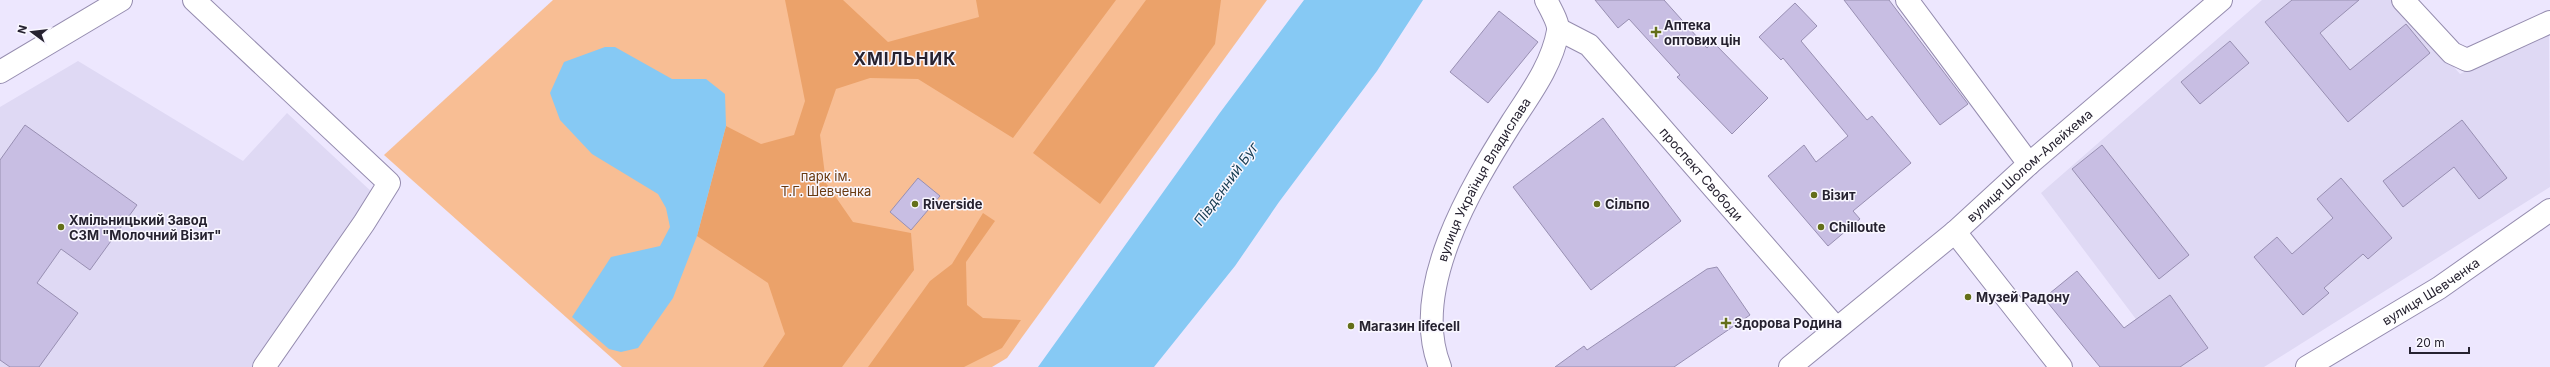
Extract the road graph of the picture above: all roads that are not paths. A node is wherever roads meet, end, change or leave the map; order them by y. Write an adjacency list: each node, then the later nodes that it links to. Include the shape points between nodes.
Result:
1 (121, 0): 9 (street)
2 (194, 0): 15 (street, via 389,182 364,223)
3 (1546, 0): 8 (street)
4 (1907, 0): 10 (street)
5 (2221, 0): 10 (street, вулиця Шолом-Алейхема)
6 (2403, 0): 7 (street, via 2452,53 2468,60)
7 (2550, 22)
8 (1558, 29): 13 (street, проспект Свободи, via 1588,45); 14 (street, вулиця Українця Владислава, via 1548,64 1494,150 1459,214 1439,271 1430,326)
9 (0, 72)
10 (2029, 164): 12 (street, вулиця Шолом-Алейхема)
11 (2550, 210): 18 (street, вулиця Шевченка, via 2439,288)
12 (1955, 232): 13 (street, вулиця Шолом-Алейхема); 17 (street)
13 (1836, 328): 16 (street, вулиця Шолом-Алейхема)
14 (1438, 366)
15 (264, 367)
16 (1790, 367)
17 (2061, 367)
18 (2307, 367)

